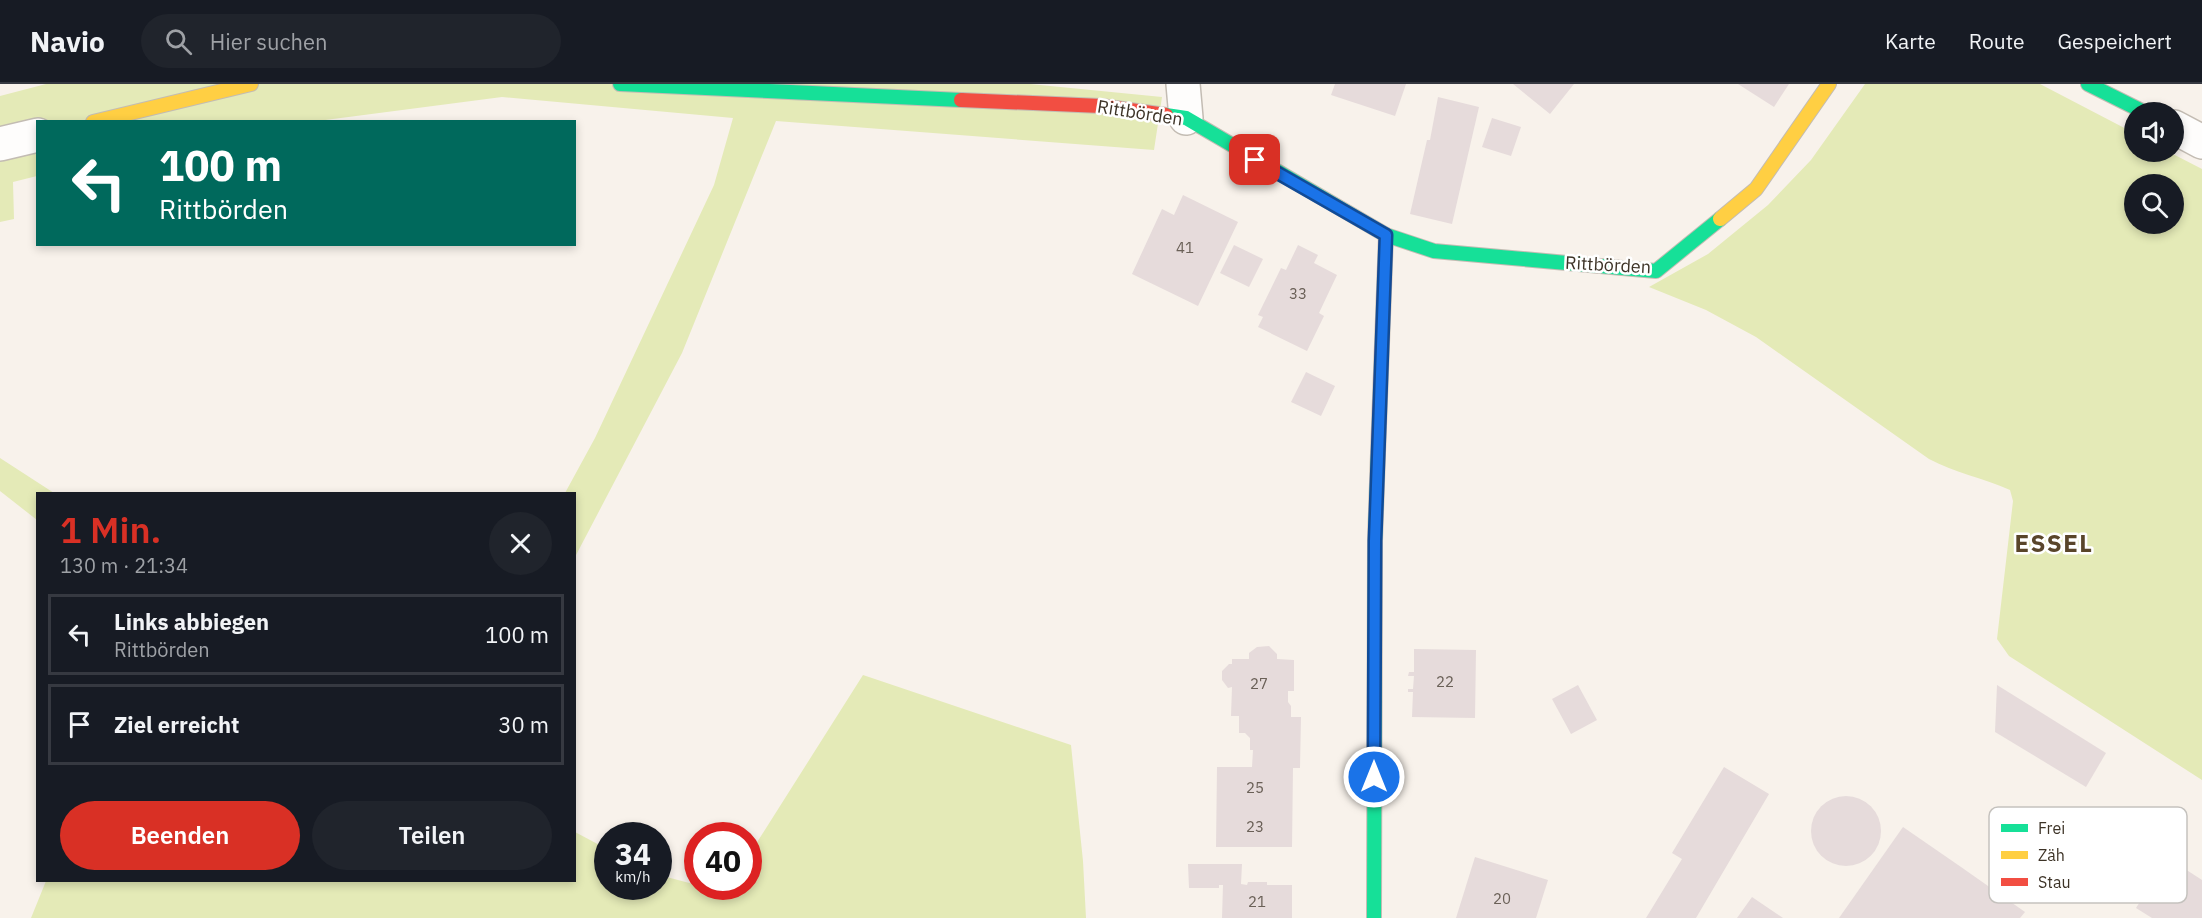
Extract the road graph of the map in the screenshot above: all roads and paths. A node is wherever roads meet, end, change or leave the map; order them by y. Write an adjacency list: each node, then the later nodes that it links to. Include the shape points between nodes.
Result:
1 (251, 84): 8 (street)
2 (620, 84): 7 (street, Rittbörden, via 1101,106)
3 (1183, 84): 7 (street)
4 (1829, 84): 13 (street, Rittbörden, via 1756,189 1656,271 1434,251)
5 (2088, 84): 6 (street)
6 (2124, 102)
7 (1186, 118): 13 (street, Rittbörden)
8 (101, 120)
9 (2184, 133): 11 (street)
10 (36, 135): 12 (street)
11 (2202, 142)
12 (0, 144)
13 (1386, 235): 14 (street, via 1375,541)
14 (1374, 918)

